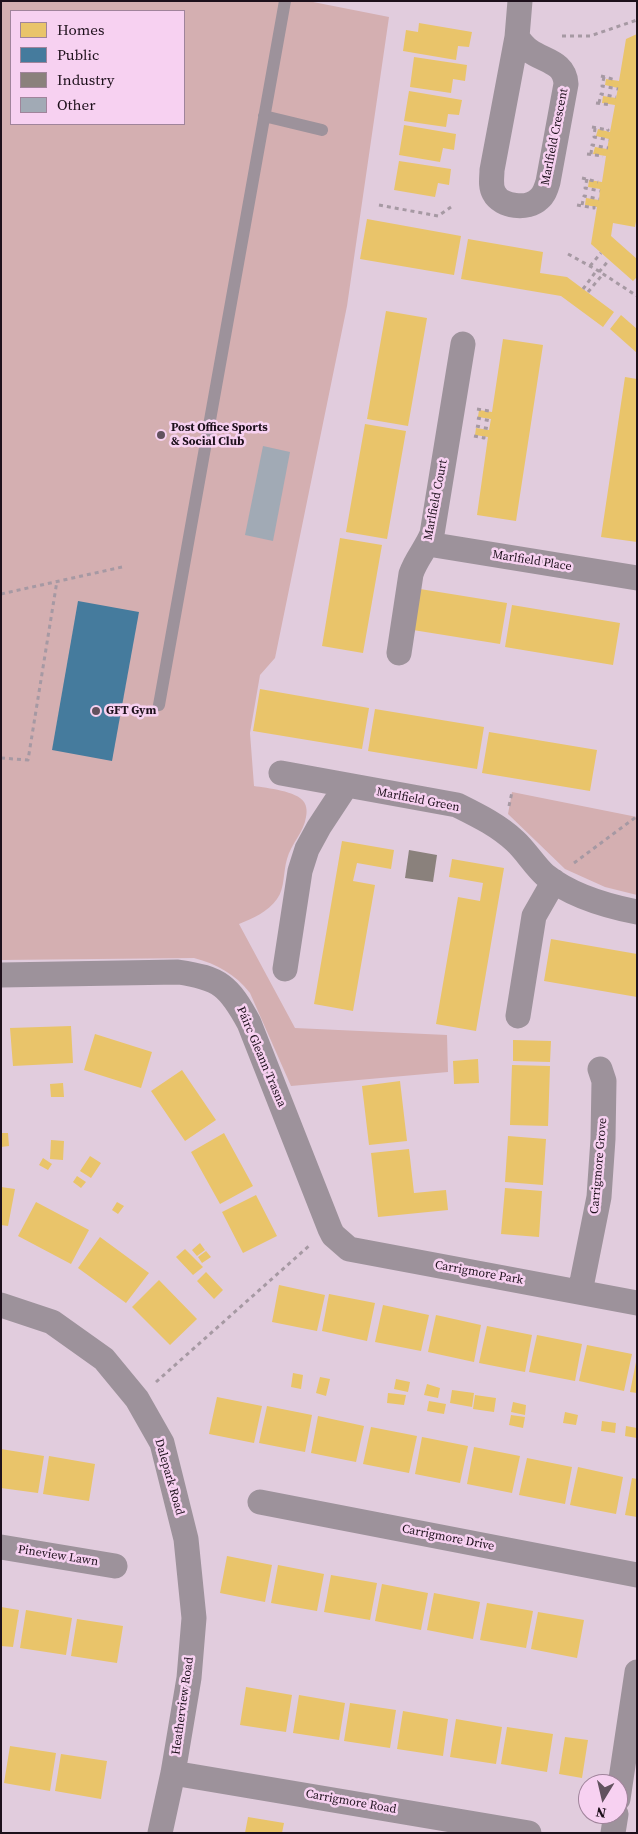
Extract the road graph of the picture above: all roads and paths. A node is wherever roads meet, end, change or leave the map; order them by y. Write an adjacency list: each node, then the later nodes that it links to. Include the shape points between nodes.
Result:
1 (285, 1): 10 (lane)
2 (520, 1): 5 (street, Marlfield Crescent)
3 (637, 20): 4 (path, via 590,36)
4 (557, 36)
5 (517, 37): 5 (street, Marlfield Crescent, via 532,53 561,69 566,84 548,182 538,201 528,205 504,202 493,192 491,183)
6 (616, 80): 7 (path, via 603,77 602,86)
7 (618, 89)
8 (616, 97): 9 (path, via 601,94 598,103)
9 (611, 105)
10 (264, 116): 11 (lane); 43 (lane)
11 (322, 130)
12 (607, 131): 13 (path, via 594,128 594,137)
13 (609, 140)
14 (608, 148): 15 (path, via 592,145 589,154)
15 (603, 156)
16 (598, 182): 17 (path, via 584,178 585,188)
17 (600, 191)
18 (599, 199): 20 (path, via 584,196 580,205)
19 (379, 205): 21 (path, via 438,216)
20 (594, 206)
21 (451, 207)
22 (601, 253): 25 (path)
23 (568, 254): 25 (path)
24 (609, 260): 26 (path)
25 (590, 266): 26 (path)
26 (600, 272): 27 (path); 28 (path); 29 (path)
27 (583, 288)
28 (588, 292)
29 (637, 296)
30 (463, 344): 37 (street, Marlfield Court)
31 (489, 412): 32 (path, via 477,409 475,418)
32 (491, 421)
33 (474, 426): 34 (path)
34 (490, 429)
35 (472, 435): 36 (path)
36 (484, 436)
37 (428, 544): 39 (street, Marlfield Place); 42 (street, Marlfield Court, via 417,558 411,574)
38 (122, 566): 40 (path)
39 (637, 578)
40 (57, 581): 41 (path); 44 (path, via 28,760)
41 (1, 594)
42 (398, 653)
43 (159, 705)
44 (1, 758)
45 (282, 773): 46 (street, Marlfield Green)
46 (346, 786): 49 (street, Marlfield Green, via 457,805 480,816 515,841); 51 (street, via 307,849 300,871)
47 (636, 817): 48 (path)
48 (573, 863)
49 (554, 881): 50 (street, Marlfield Green, via 579,895); 53 (street, via 534,916)
50 (637, 912)
51 (285, 969)
52 (1, 975): 55 (street, Páirc Gleann Trasna, via 178,972 218,983 236,1000 249,1024)
53 (518, 1016)
54 (600, 1069): 56 (street, Carrigmore Grove, via 604,1081 601,1173)
55 (321, 1236): 56 (street, Carrigmore Park, via 334,1235 349,1249); 59 (path)
56 (580, 1292): 57 (street, Carrigmore Park)
57 (637, 1302)
58 (1, 1305): 59 (street, Dalepark Road, via 52,1322 104,1359)
59 (137, 1399): 64 (street, Dalepark Road, via 162,1443 186,1539)
60 (260, 1502): 63 (street, Carrigmore Drive)
61 (1, 1547): 62 (street, Pineview Lawn)
62 (115, 1566)
63 (637, 1575)
64 (190, 1579): 66 (street, Heatherview Road, via 194,1618 190,1669)
65 (637, 1672): 67 (street)
66 (173, 1773): 68 (street, Heatherview Road); 69 (street, Carrigmore Road)
67 (622, 1774)
68 (160, 1833)
69 (530, 1833)

